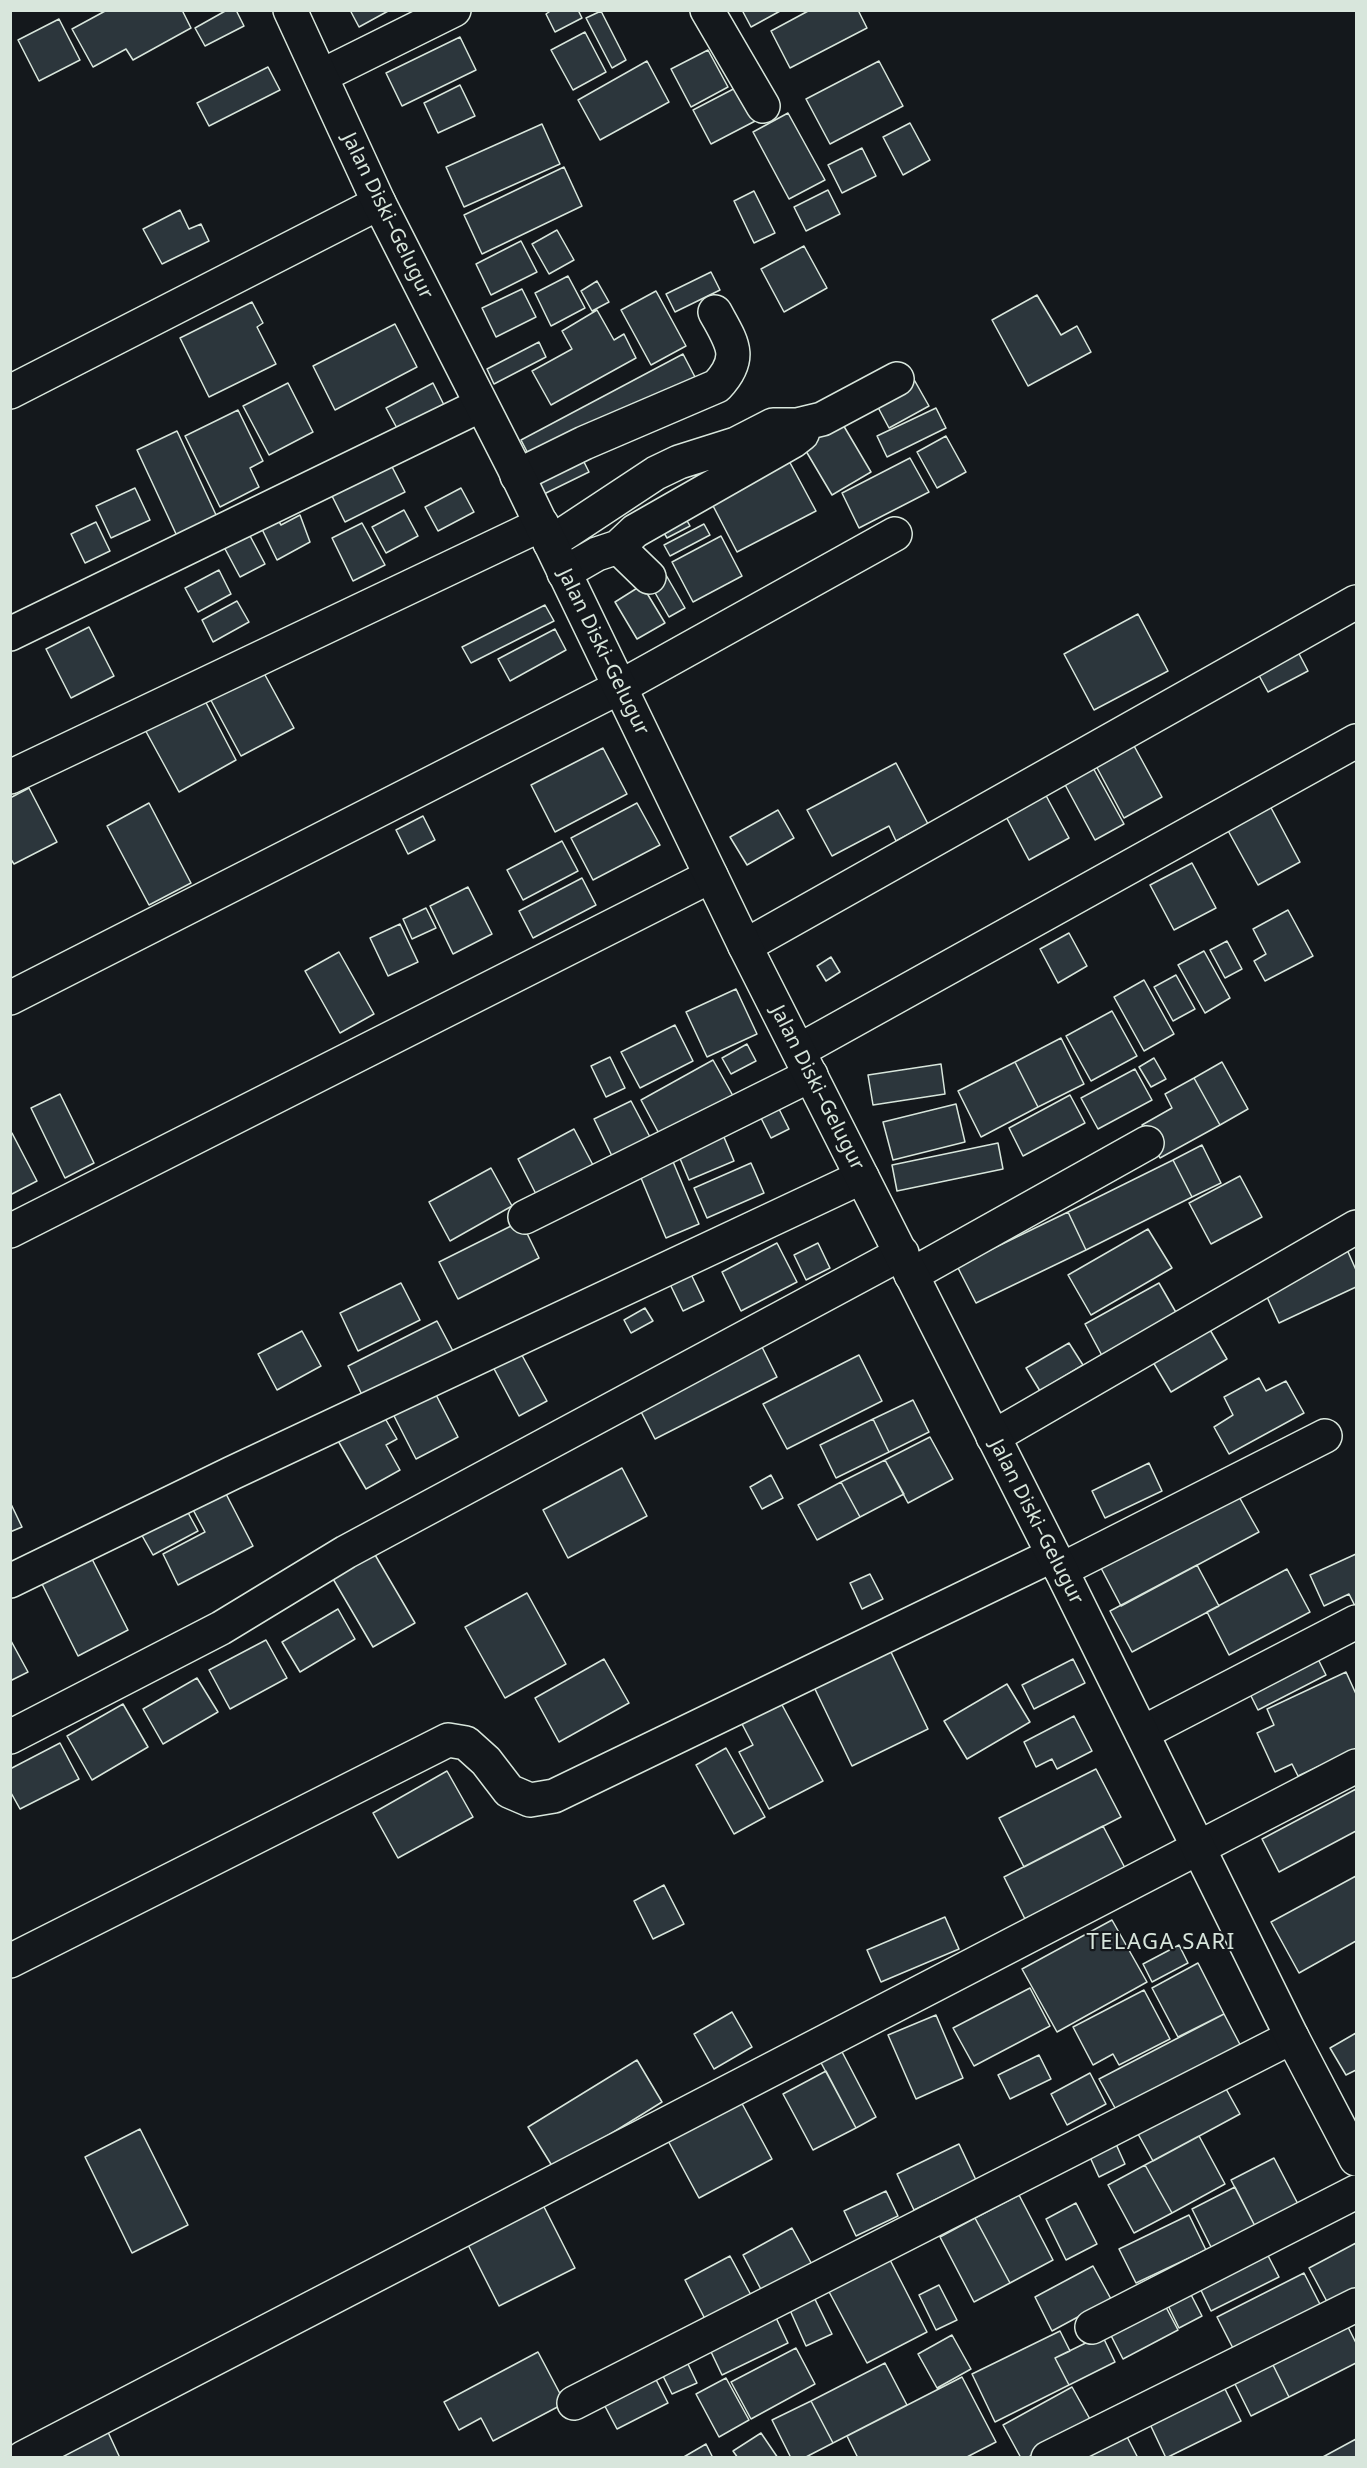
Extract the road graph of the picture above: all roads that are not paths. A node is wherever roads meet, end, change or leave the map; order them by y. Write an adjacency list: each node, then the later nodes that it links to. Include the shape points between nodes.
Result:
1 (290, 10): 4 (street, Jalan Diski–Gelugur)
2 (454, 10): 4 (street)
3 (706, 10): 5 (street)
4 (321, 76): 6 (street, Jalan Diski–Gelugur)
5 (763, 106)
6 (379, 202): 9 (street); 10 (street, Jalan Diski–Gelugur)
7 (715, 312): 12 (street, via 733,346 728,373 717,386)
8 (897, 379): 11 (street, via 822,419)
9 (10, 392)
10 (481, 405): 12 (street, Jalan Diski–Gelugur); 20 (street)
11 (806, 423): 13 (street, via 773,425 736,444 679,462); 16 (street, via 802,434 793,441 635,531)
12 (517, 476): 14 (street, Jalan Diski–Gelugur)
13 (584, 521): 14 (street); 16 (street)
14 (546, 533): 17 (street, Jalan Diski–Gelugur); 23 (street)
15 (895, 534): 21 (street)
16 (612, 550): 17 (street); 18 (street)
17 (564, 573): 21 (street, Jalan Diski–Gelugur)
18 (649, 577)
19 (1356, 602): 25 (street)
20 (10, 634)
21 (620, 687): 24 (street, Jalan Diski–Gelugur); 26 (street)
22 (1356, 741): 27 (street)
23 (10, 777)
24 (711, 876): 25 (street, Jalan Diski–Gelugur); 32 (street)
25 (745, 946): 27 (street, Jalan Diski–Gelugur)
26 (10, 998)
27 (806, 1063): 29 (street, Jalan Diski–Gelugur); 30 (street)
28 (1147, 1143): 33 (street)
29 (862, 1177): 33 (street, Jalan Diski–Gelugur); 37 (street)
30 (525, 1217)
31 (1356, 1227): 35 (street)
32 (10, 1231)
33 (907, 1264): 35 (street, Jalan Diski–Gelugur); 40 (street, via 346,1552 221,1628)
34 (1325, 1436): 36 (street)
35 (993, 1437): 36 (street, Jalan Diski–Gelugur)
36 (1057, 1562): 39 (street, Jalan Diski–Gelugur); 43 (street, via 554,1796 530,1800 509,1791 466,1743 448,1740)
37 (10, 1581)
38 (1356, 1622): 39 (street)
39 (1142, 1733): 42 (street, Jalan Diski–Gelugur)
40 (10, 1737)
41 (1356, 1766): 42 (street)
42 (1198, 1846): 44 (street, Jalan Diski–Gelugur); 50 (street)
43 (10, 1961)
44 (1292, 2037): 45 (street, Jalan Diski–Gelugur); 49 (street)
45 (1356, 2159)
46 (1356, 2192): 48 (street)
47 (1356, 2305): 51 (street)
48 (1092, 2327)
49 (574, 2403)
50 (23, 2457)
51 (1048, 2457)

